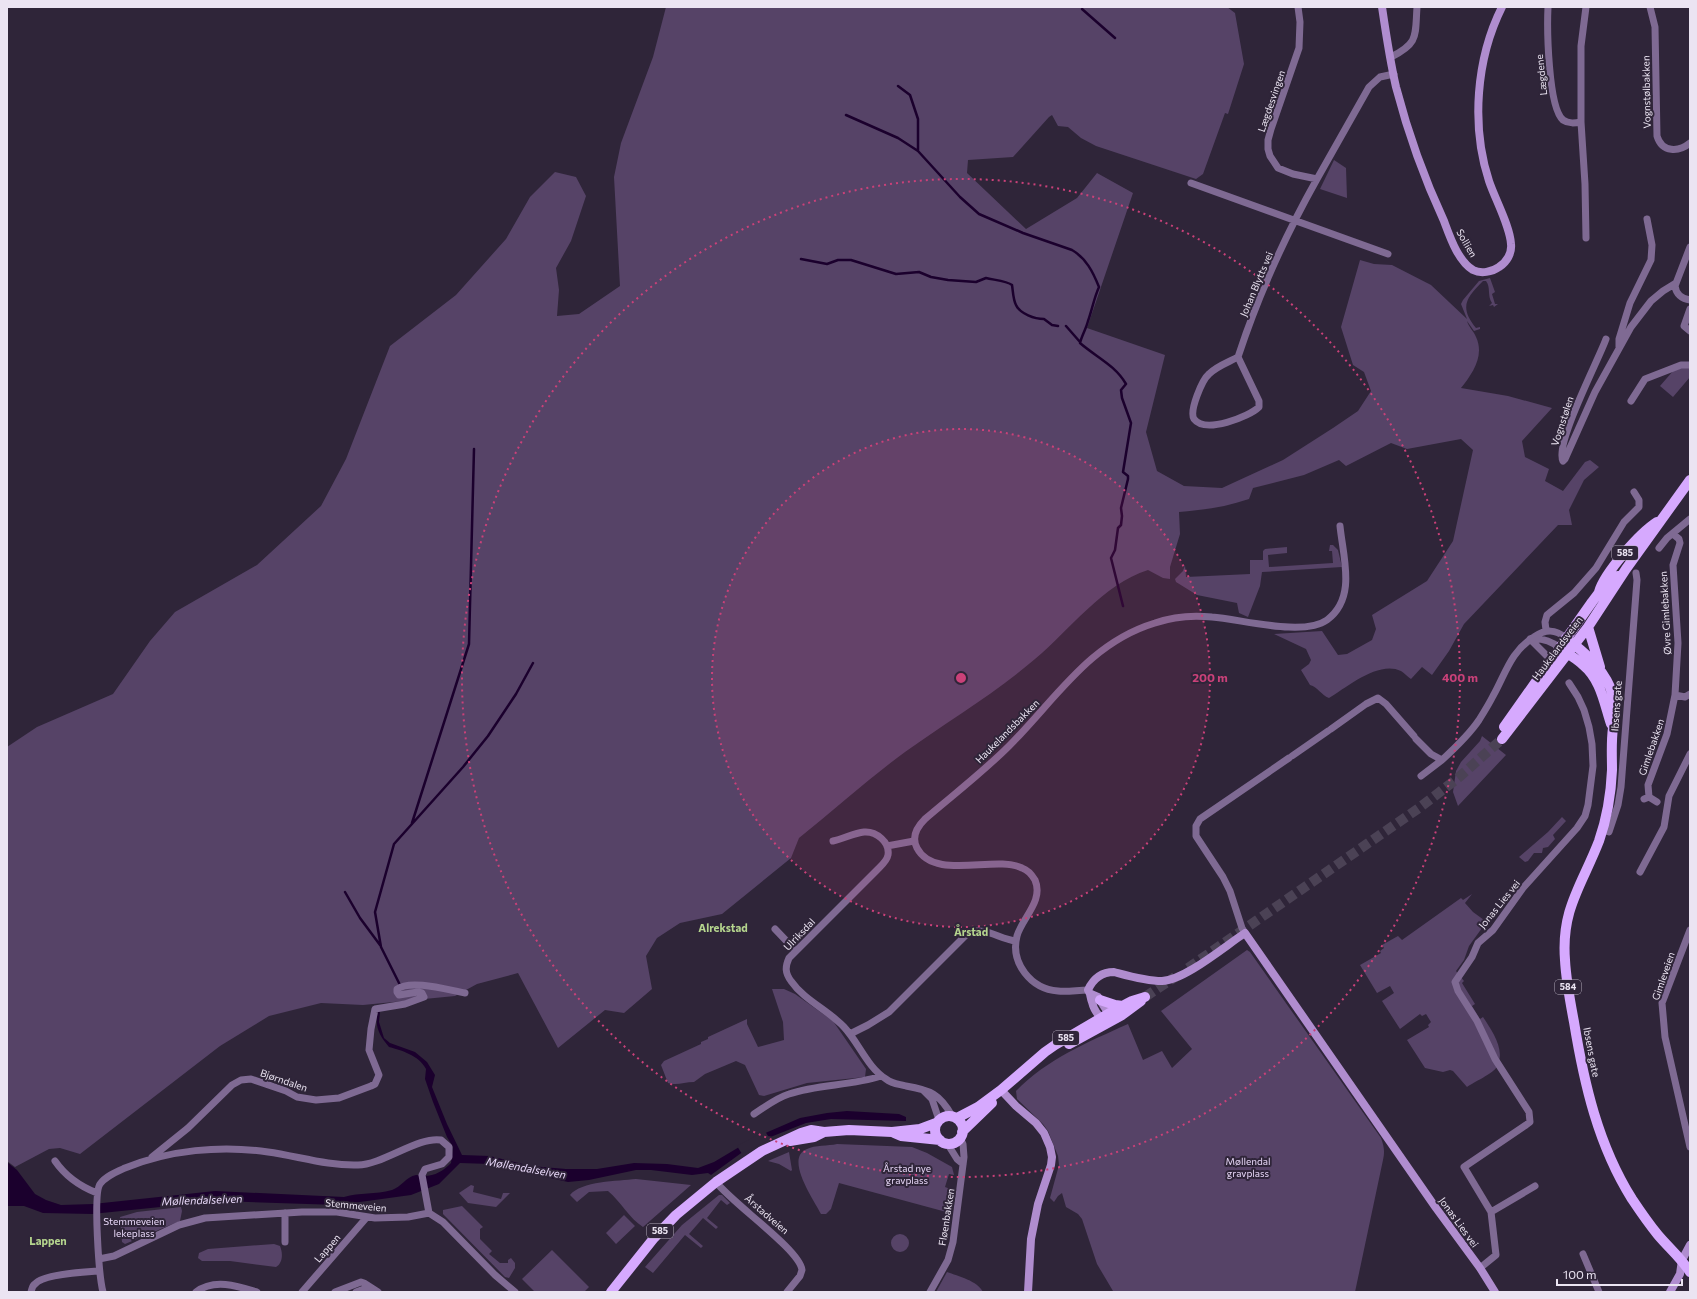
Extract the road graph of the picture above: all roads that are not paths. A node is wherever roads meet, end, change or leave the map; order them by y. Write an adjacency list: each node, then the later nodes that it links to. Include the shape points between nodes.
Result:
1 (1298, 7): 12 (street, Lægdesvingen, via 1299,48 1271,129 1268,149 1278,168)
2 (1382, 7): 8 (street, Sollien)
3 (1417, 7): 8 (street, via 1414,40 1406,49)
4 (1502, 7): 9 (street, Sollien, via 1484,61 1479,90 1480,138 1485,164 1512,244 1506,261 1497,268 1482,272 1473,269 1464,261 1457,249 1414,147)
5 (1548, 7): 10 (street, Lægdene, via 1549,63 1556,108 1567,122)
6 (1586, 7): 10 (street, via 1581,46)
7 (1650, 7): 11 (street, Vognstølbakken, via 1655,27 1658,140 1666,148 1675,150)
8 (1391, 57): 9 (street, Sollien)
9 (1394, 74): 12 (street, via 1380,77 1369,87)
10 (1581, 122): 16 (street)
11 (1690, 143)
12 (1318, 179): 15 (street, Johan Blytts vei)
13 (1191, 183): 15 (street)
14 (1647, 219): 24 (street, Vognstølen, via 1652,245 1651,260 1630,304 1619,339)
15 (1294, 220): 18 (street); 25 (street, Johan Blytts vei, via 1254,311)
16 (1586, 238)
17 (1690, 247): 19 (street)
18 (1388, 254)
19 (1676, 283): 20 (street, via 1678,294); 24 (street, Vognstølen, via 1659,294 1644,309)
20 (1690, 300)
21 (1690, 310): 22 (street, via 1684,325)
22 (1690, 331)
23 (1606, 339): 24 (street, Vognstølen, via 1578,402 1562,448 1563,461 1595,392)
24 (1619, 349)
25 (1238, 358): 25 (street, via 1260,407 1246,417 1227,422 1198,422 1193,412 1207,375)
26 (1690, 365): 27 (street, via 1681,365 1645,379)
27 (1631, 401)
28 (1690, 480): 30 (main road, Haukelandsveien / 585)
29 (1634, 492): 39 (street, Haukelandsveien, via 1639,500 1639,507 1624,522 1596,568 1569,598 1547,615)
30 (1662, 519): 35 (main road, Haukelandsveien / 585); 37 (main road, Haukelandsveien / 585, via 1646,529 1619,560 1601,584)
31 (1690, 519): 33 (street)
32 (1340, 526): 57 (street, Haukelandsbakken, via 1345,565 1345,592 1342,602 1326,621 1308,626 1283,627 1214,617 1193,617 1156,622 1120,638 1086,663 1008,747 925,819 917,829)
33 (1673, 534): 34 (street); 48 (street, Øvre Gimlebakken, via 1680,543 1673,570 1678,643)
34 (1659, 548)
35 (1628, 566): 37 (main road, Haukelandsveien / 585); 38 (main road, Haukelandsveien / 585)
36 (1636, 573): 55 (street, Ibsens gate, via 1621,787 1609,832)
37 (1598, 594): 40 (main road, Haukelandsveien / 585)
38 (1588, 627): 42 (main road, Haukelandsveien / 585); 45 (main road, 584)
39 (1546, 630): 40 (street, Haukelandsveien, via 1554,631); 41 (street, Haukelandsveien)
40 (1566, 638): 42 (main road, Ibsens gate / 584); 43 (main road, Haukelandsveien / 585)
41 (1530, 639): 43 (street, Haukelandsveien, via 1545,640); 44 (street, Haukelandsveien); 51 (street, Haukelandsveien, via 1512,656 1494,695 1478,721)
42 (1575, 645): 43 (main road, Haukelandsveien / 585); 45 (main road, Ibsens gate / 584)
43 (1564, 651): 44 (main road, Haukelandsveien / 585); 44 (main road, Haukelandsveien / 585, via 1500,737); 49 (main road, Ibsens gate / 584, via 1583,664 1596,680)
44 (1551, 660)
45 (1601, 670): 49 (main road, Ibsens gate / 584, via 1612,695 1615,713)
46 (1568, 683): 87 (street, Jonas Lies vei, via 1578,697 1590,727 1593,772 1585,816 1523,888 1493,930 1478,943 1455,982 1495,1059 1526,1107 1530,1118 1526,1125 1464,1167)
47 (1690, 694): 48 (street, via 1685,697)
48 (1675, 695): 54 (street, Gimlebakken, via 1667,734 1648,785 1646,798)
49 (1612, 728): 55 (main road, Ibsens gate / 584, via 1611,784)
50 (1690, 754): 52 (street)
51 (1442, 760): 53 (street, Haukelandsveien); 62 (street, Jonas Lies vei, via 1431,754 1378,698 1200,819 1195,830 1196,836 1226,884)
52 (1687, 769): 59 (street, via 1679,775 1666,800 1664,827)
53 (1421, 776)
54 (1656, 802)
55 (1602, 830): 95 (main road, Ibsens gate / 584, via 1574,895 1567,915 1564,936 1567,982 1581,1066 1602,1137 1623,1183 1648,1223 1670,1248)
56 (833, 841): 58 (street, via 871,832 879,836)
57 (914, 841): 58 (street); 63 (street, via 926,860 938,864 1012,865 1028,871 1034,879 1037,893)
58 (887, 846): 64 (street, Ulriksdal, via 888,856 877,870)
59 (1640, 872)
60 (775, 929): 64 (street)
61 (1690, 931): 80 (street, Gimleveien, via 1662,1004 1665,1037)
62 (1245, 932): 65 (street, via 1186,973 1174,978 1163,981 1149,980 1109,972 1099,976); 96 (street, Jonas Lies vei)
63 (1016, 941): 65 (street, via 1016,955 1020,966 1036,984 1058,991); 70 (street, via 985,931 968,933 889,1012)
64 (796, 951): 70 (street, Ulriksdal, via 786,965 790,980)
65 (1090, 992): 67 (street); 69 (street, via 1093,1006)
66 (465, 993): 81 (street, Bjørndalen, via 415,984 397,989 397,992 399,995 418,992 424,997 405,1004 375,1009 369,1050 379,1075 375,1084 339,1098 316,1100 297,1097 255,1080 241,1080 232,1085 188,1128)
67 (1100, 1000): 68 (main road, via 1115,1006); 69 (street)
68 (1123, 1006): 69 (main road, 585); 69 (main road, 585, via 1146,997 1133,1008)
69 (1105, 1018): 73 (main road, 585, via 1045,1052)
70 (850, 1034): 71 (street, Ulriksdal)
71 (882, 1076): 72 (street, Ulriksdal, via 892,1083); 74 (street, via 790,1094)
72 (923, 1090): 75 (street, Ulriksdal, via 937,1095); 76 (street, via 932,1100)
73 (1001, 1090): 75 (main road, 585, via 978,1107); 78 (main road, 585); 111 (street, via 1041,1128 1048,1140 1052,1157 1031,1239)
74 (754, 1114)
75 (954, 1117): 76 (main road, 585, via 943,1117); 78 (main road, via 962,1124)
76 (938, 1122): 77 (main road, 585, via 920,1129); 79 (main road, via 935,1132)
77 (892, 1132): 79 (main road, 585, via 901,1136); 84 (main road, 585, via 811,1130 751,1158)
78 (961, 1135): 79 (main road, 585, via 954,1142); 83 (street, Fløenbakken, via 964,1154)
79 (943, 1142): 83 (street)
80 (1690, 1147)
81 (149, 1159): 86 (street, Bjørndalen, via 108,1176 99,1185); 89 (street, Bjørndalen, via 192,1152 236,1149 358,1165 431,1140 441,1140 449,1147 449,1157 442,1164 425,1169 422,1175)
82 (55, 1161): 86 (street, via 69,1179)
83 (962, 1164): 110 (street, Fløenbakken, via 953,1242 946,1264)
84 (716, 1182): 100 (main road, 585, via 668,1222); 109 (street, Årstadveien, via 799,1260 802,1266 800,1276)
85 (1535, 1186): 87 (street)
86 (97, 1193): 94 (street)
87 (1492, 1212): 96 (street, Jonas Lies vei, via 1496,1254)
88 (285, 1213): 90 (street, Stemmeveien, via 337,1212); 91 (street); 94 (street, Stemmeveien, via 196,1220 114,1256)
89 (429, 1213): 90 (street, Stemmeveien); 108 (street, via 443,1222)
90 (367, 1217): 105 (street, Lappen)
91 (285, 1242)
92 (1690, 1245): 95 (street)
93 (1583, 1254): 113 (street)
94 (99, 1259): 97 (street)
95 (1686, 1261): 98 (main road, Ibsens gate / 584); 114 (street)
96 (1480, 1268): 112 (street, Jonas Lies vei)
97 (99, 1271): 101 (street, via 43,1279 35,1283); 102 (street)
98 (1690, 1272)
99 (376, 1290): 106 (street, via 361,1282); 107 (street, via 364,1289)
100 (613, 1291)
101 (31, 1292)
102 (102, 1292)
103 (196, 1292): 104 (street, via 220,1284)
104 (257, 1292)
105 (302, 1292)
106 (335, 1292)
107 (356, 1292)
108 (514, 1292)
109 (787, 1292)
110 (930, 1292)
111 (1028, 1292)
112 (1495, 1292)
113 (1599, 1292)
114 (1670, 1292)

